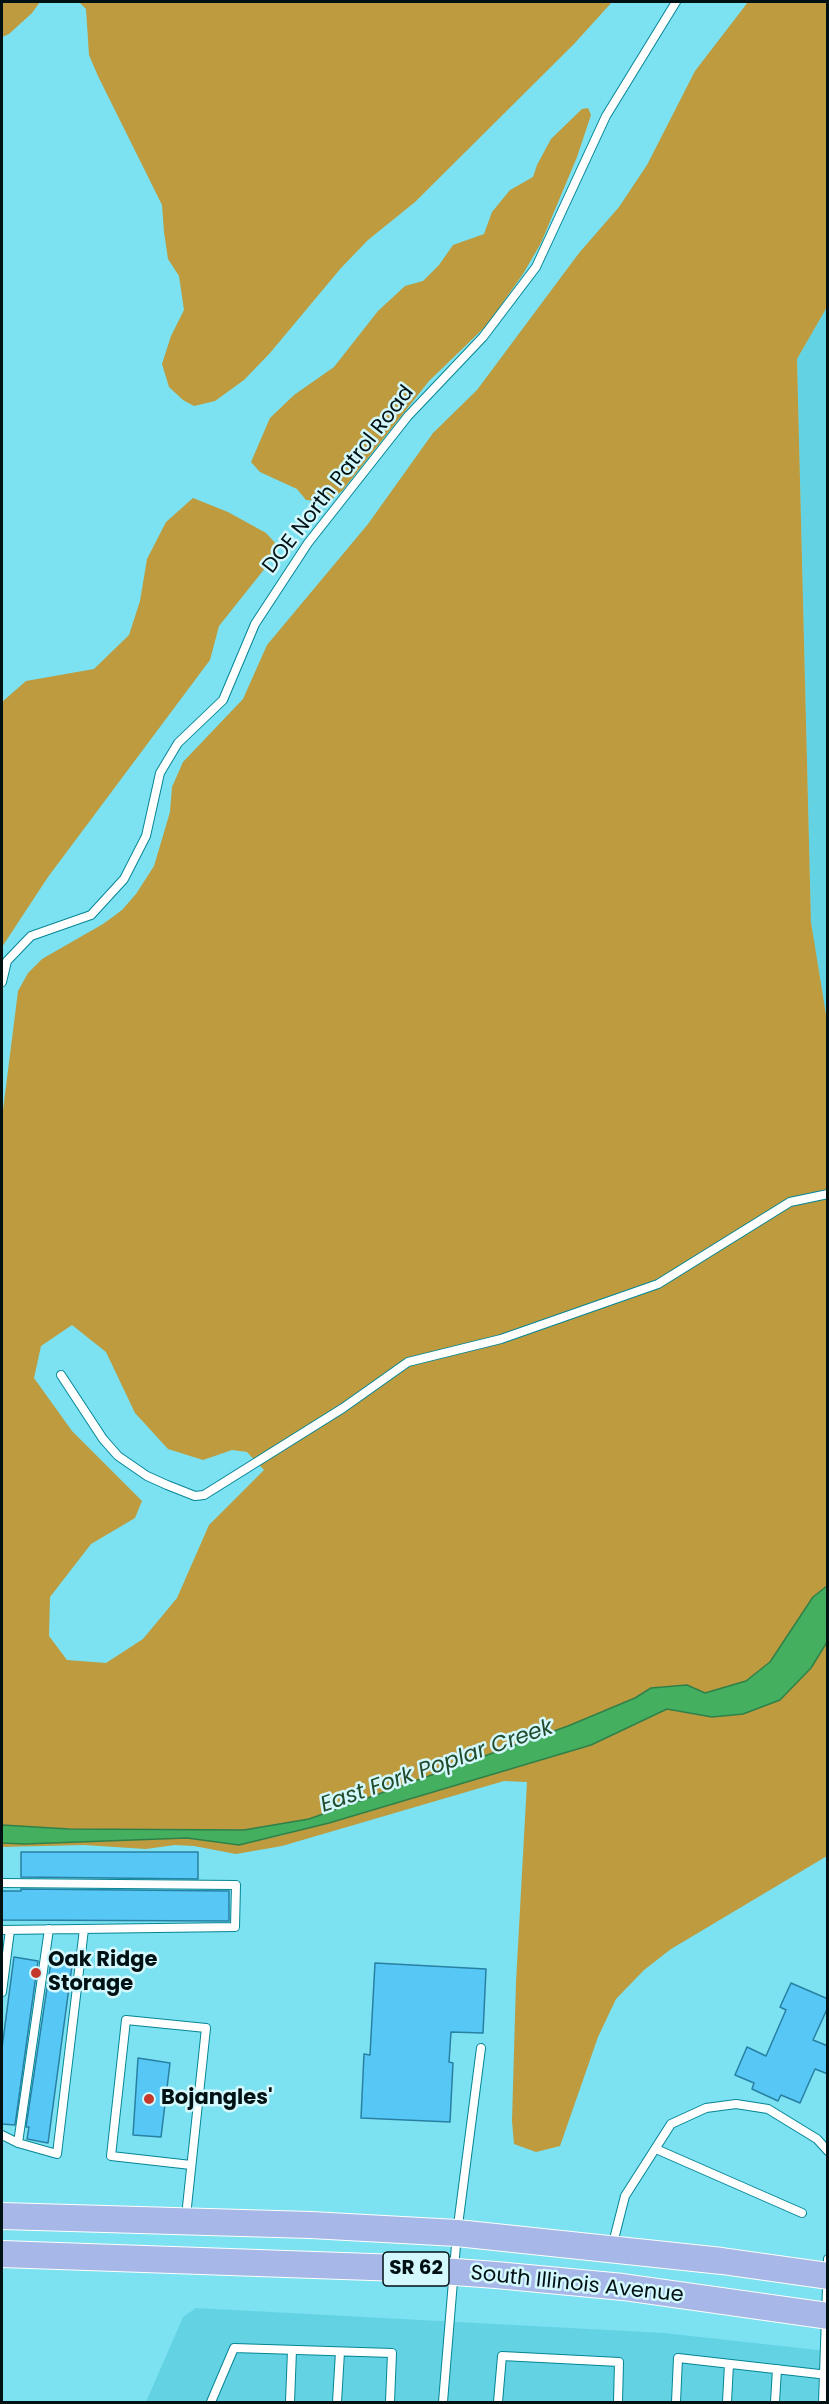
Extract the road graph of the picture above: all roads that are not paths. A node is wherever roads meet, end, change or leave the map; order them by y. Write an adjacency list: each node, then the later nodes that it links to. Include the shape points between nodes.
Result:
1 (676, 2): 2 (lane, DOE North Patrol Road, via 606,116 536,267 483,337 408,416 308,543 255,624 222,700 178,743 160,773 146,837 124,879 91,915 31,936 7,961)
2 (2, 982)
3 (828, 1194): 4 (lane, via 790,1202 658,1284 501,1339 408,1362 204,1496 147,1476 118,1456)
4 (61, 1375)
5 (2, 1883): 7 (lane, via 236,1885 235,1927)
6 (49, 1929): 7 (lane); 8 (lane); 12 (lane)
7 (84, 1929): 12 (lane, via 57,2154)
8 (6, 1930): 9 (lane)
9 (2, 1992)
10 (481, 2048): 19 (lane)
11 (2, 2135): 12 (lane)
12 (18, 2143)
13 (656, 2150): 14 (lane, via 671,2124 706,2108 736,2104 768,2109 817,2139); 16 (lane); 20 (lane, via 625,2196)
14 (828, 2151)
15 (191, 2165): 15 (lane, via 206,2028 126,2020 111,2156); 18 (lane)
16 (802, 2213)
17 (2, 2217): 18 (highway, South Illinois Avenue)
18 (185, 2221): 19 (highway, South Illinois Avenue)
19 (457, 2233): 20 (highway, South Illinois Avenue); 23 (lane)
20 (612, 2248): 22 (highway, South Illinois Avenue)
21 (2, 2254): 23 (highway, South Illinois Avenue / SR 62)
22 (827, 2270): 24 (lane)
23 (454, 2272): 24 (highway, South Illinois Avenue / SR 62, via 623,2288); 34 (lane)
24 (826, 2316): 29 (lane)
25 (292, 2350): 26 (lane); 30 (lane, via 234,2348); 31 (lane)
26 (340, 2352): 32 (lane); 33 (lane, via 392,2353)
27 (729, 2364): 28 (lane); 37 (lane, via 678,2358); 38 (lane)
28 (777, 2369): 29 (lane); 39 (lane)
29 (826, 2374): 40 (lane)
30 (211, 2403)
31 (290, 2403)
32 (337, 2403)
33 (390, 2403)
34 (443, 2403)
35 (498, 2403): 36 (lane, via 502,2356 620,2362)
36 (618, 2403)
37 (676, 2403)
38 (727, 2403)
39 (775, 2403)
40 (823, 2403)

